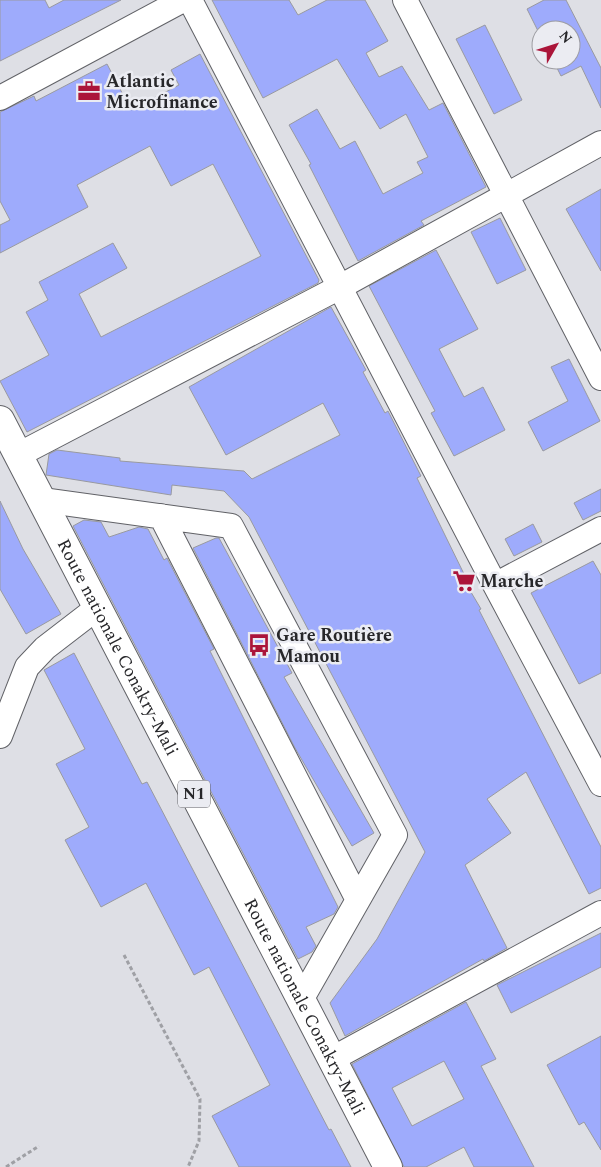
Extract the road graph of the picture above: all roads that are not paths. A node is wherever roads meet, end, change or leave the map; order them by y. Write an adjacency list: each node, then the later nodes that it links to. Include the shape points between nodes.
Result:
1 (183, 0): 4 (street)
2 (190, 0): 7 (street)
3 (405, 0): 6 (street)
4 (0, 98)
5 (601, 143): 6 (street)
6 (506, 194): 7 (street); 8 (street)
7 (340, 287): 10 (street); 14 (street)
8 (601, 378)
9 (0, 420): 10 (highway, Route nationale Conakry-Mali / N1)
10 (18, 454): 11 (highway, Route nationale Conakry-Mali / N1)
11 (42, 500): 12 (street); 15 (highway, Route nationale Conakry-Mali / N1)
12 (161, 516): 18 (street); 18 (street, via 231,526 395,835)
13 (601, 529): 14 (street)
14 (495, 585): 17 (street)
15 (97, 608): 16 (street, via 45,648 27,667); 20 (highway, Route nationale Conakry-Mali / N1)
16 (0, 736)
17 (601, 784)
18 (358, 900): 20 (street)
19 (601, 913): 21 (street)
20 (301, 1000): 21 (highway, Route nationale Conakry-Mali / N1)
21 (332, 1059): 22 (highway, Route nationale Conakry-Mali / N1)
22 (388, 1167)

